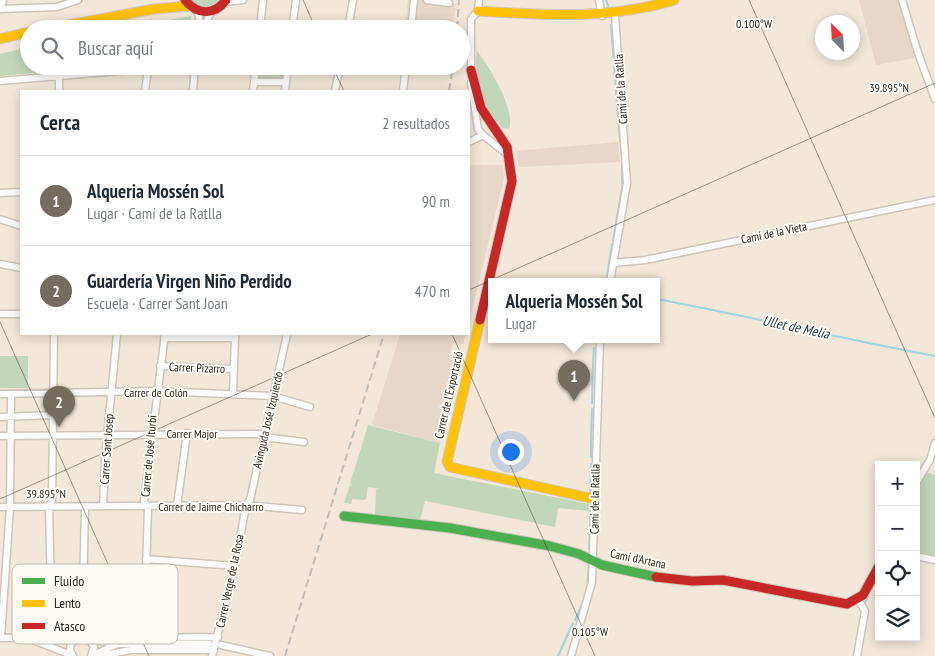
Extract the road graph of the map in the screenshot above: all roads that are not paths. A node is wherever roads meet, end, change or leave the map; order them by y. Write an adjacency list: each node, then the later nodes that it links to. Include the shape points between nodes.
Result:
1 (3, 0): 17 (street)
2 (78, 0): 17 (street, via 57,6)
3 (169, 0): 18 (street)
4 (243, 0): 14 (street)
5 (263, 0): 27 (street)
6 (296, 0): 28 (street)
7 (353, 0): 29 (street)
8 (414, 0): 30 (street)
9 (427, 0): 16 (street)
10 (479, 0): 19 (street)
11 (599, 0): 23 (street)
12 (674, 0): 22 (street)
13 (902, 0): 52 (street)
14 (225, 1): 21 (street, via 219,9)
15 (187, 3): 18 (street); 20 (street)
16 (449, 3)
17 (1, 9)
18 (154, 9): 24 (street)
19 (478, 11): 23 (street); 33 (street, via 471,19)
20 (198, 12): 21 (street); 25 (street)
21 (211, 12): 26 (street)
22 (615, 15): 23 (street); 64 (street, Camí de la Ratlla, via 627,183)
23 (602, 16)
24 (95, 20)
25 (200, 20)
26 (207, 20)
27 (261, 20)
28 (293, 20)
29 (350, 20)
30 (412, 20)
31 (20, 34): 32 (street)
32 (0, 39)
33 (471, 70): 53 (street, via 480,108); 54 (street)
34 (72, 75): 41 (street)
35 (147, 75): 46 (street)
36 (194, 75): 47 (street)
37 (255, 75): 43 (street)
38 (287, 75): 44 (street)
39 (338, 75): 50 (street)
40 (405, 75): 51 (street)
41 (59, 76): 42 (street); 45 (street)
42 (0, 82)
43 (254, 82): 44 (street); 48 (street)
44 (286, 82): 49 (street)
45 (59, 90)
46 (145, 90)
47 (193, 90)
48 (253, 90)
49 (285, 90)
50 (335, 90)
51 (403, 90)
52 (935, 99)
53 (486, 116): 54 (street); 55 (street)
54 (475, 120): 56 (street)
55 (498, 132): 56 (street, via 493,138); 58 (street)
56 (485, 137): 57 (street); 58 (street)
57 (470, 142)
58 (506, 152): 67 (street, Carrer de l'Exportació, via 512,175 511,186)
59 (20, 192): 60 (street)
60 (0, 194)
61 (935, 200): 64 (street, Camí de la Vieta, via 644,260)
62 (0, 218): 63 (street)
63 (20, 226)
64 (613, 263): 68 (street, Camí de la Ratlla)
65 (0, 264): 66 (street)
66 (20, 268)
67 (490, 278)
68 (611, 278)
69 (488, 285): 101 (street, Carrer de l'Exportació, via 447,462 456,469)
70 (0, 314): 71 (street)
71 (20, 314)
72 (54, 335): 81 (street)
73 (117, 335): 82 (street, Carrer Sant Josep)
74 (287, 335): 86 (street, Avinguda José Izquierdo)
75 (164, 336): 76 (street); 78 (street, Carrer de José Iturbi)
76 (235, 336): 79 (street)
77 (600, 343): 101 (street, Camí de la Ratlla)
78 (160, 366): 79 (street, Carrer Pizarro); 80 (street, Carrer de José Iturbi)
79 (234, 369): 85 (street)
80 (156, 391): 82 (street, Carrer de Colón); 85 (street, Carrer de Colón); 93 (street, Carrer de José Iturbi)
81 (53, 392): 82 (street, Carrer de Colón); 84 (street, Carrer de Colón); 88 (street)
82 (112, 392): 92 (street, Carrer Sant Josep)
83 (0, 394): 84 (street, Carrer de Colón)
84 (11, 394): 90 (street)
85 (232, 394): 86 (street, Carrer de Colón)
86 (273, 396): 87 (street, Carrer de Colón); 97 (street, Avinguda José Izquierdo)
87 (310, 407)
88 (53, 415): 90 (street); 94 (street)
89 (0, 417): 90 (street)
90 (12, 417): 96 (street)
91 (187, 433): 93 (street, Carrer Major); 97 (street, Carrer Major); 105 (street)
92 (108, 434): 93 (street, Carrer Major); 94 (street, Carrer Major); 104 (street, Carrer Sant Josep)
93 (151, 434): 109 (street, Carrer de José Iturbi, via 144,501)
94 (53, 435): 96 (street, Carrer Major); 103 (street, via 52,502)
95 (0, 436): 96 (street, Carrer Major)
96 (12, 436): 106 (street)
97 (264, 436): 98 (street, Carrer Major); 102 (street, Avinguda José Izquierdo, via 250,500)
98 (304, 442)
99 (935, 442): 100 (street, via 930,460)
100 (920, 476)
101 (594, 499): 114 (street, Camí de la Ratlla)
102 (246, 505): 105 (street, Carrer de Jaime Chicharro); 110 (street, Carrer de Jaime Chicharro); 119 (street, Carrer Verge de la Rosa)
103 (49, 506): 106 (street, Carrer de Jaime Chicharro); 107 (street, Carrer de Jaime Chicharro); 116 (street)
104 (103, 506): 107 (street, Carrer de Jaime Chicharro); 109 (street, Carrer de Jaime Chicharro)
105 (177, 506): 109 (street, Carrer de Jaime Chicharro)
106 (10, 507): 108 (street, Carrer de Jaime Chicharro); 124 (street)
107 (85, 507): 117 (street)
108 (0, 508)
109 (148, 508): 113 (street, Carrer de José Iturbi)
110 (302, 510)
111 (344, 516): 114 (street, Camí d'Artana, via 487,534 550,546)
112 (920, 557): 115 (street)
113 (146, 559): 118 (street, Carrer de José Iturbi); 119 (street)
114 (594, 560): 121 (street, Camí d'Artana, via 602,565 662,578 723,580 847,604); 135 (street, Camí de la Ratlla, via 590,596)
115 (935, 560)
116 (50, 564)
117 (85, 564)
118 (146, 564)
119 (235, 566): 123 (street, Carrer Verge de la Rosa)
120 (875, 573): 121 (street)
121 (859, 601): 136 (street, via 865,611)
122 (178, 637): 123 (street)
123 (218, 637): 130 (street, Carrer Verge de la Rosa)
124 (0, 638)
125 (42, 644): 131 (street)
126 (91, 644): 132 (street)
127 (120, 644): 128 (street); 132 (street)
128 (209, 644)
129 (221, 645): 134 (street)
130 (213, 653): 133 (street, via 131,650)
131 (72, 655)
132 (92, 656)
133 (100, 656)
134 (270, 656)
135 (571, 656)
136 (857, 656)

